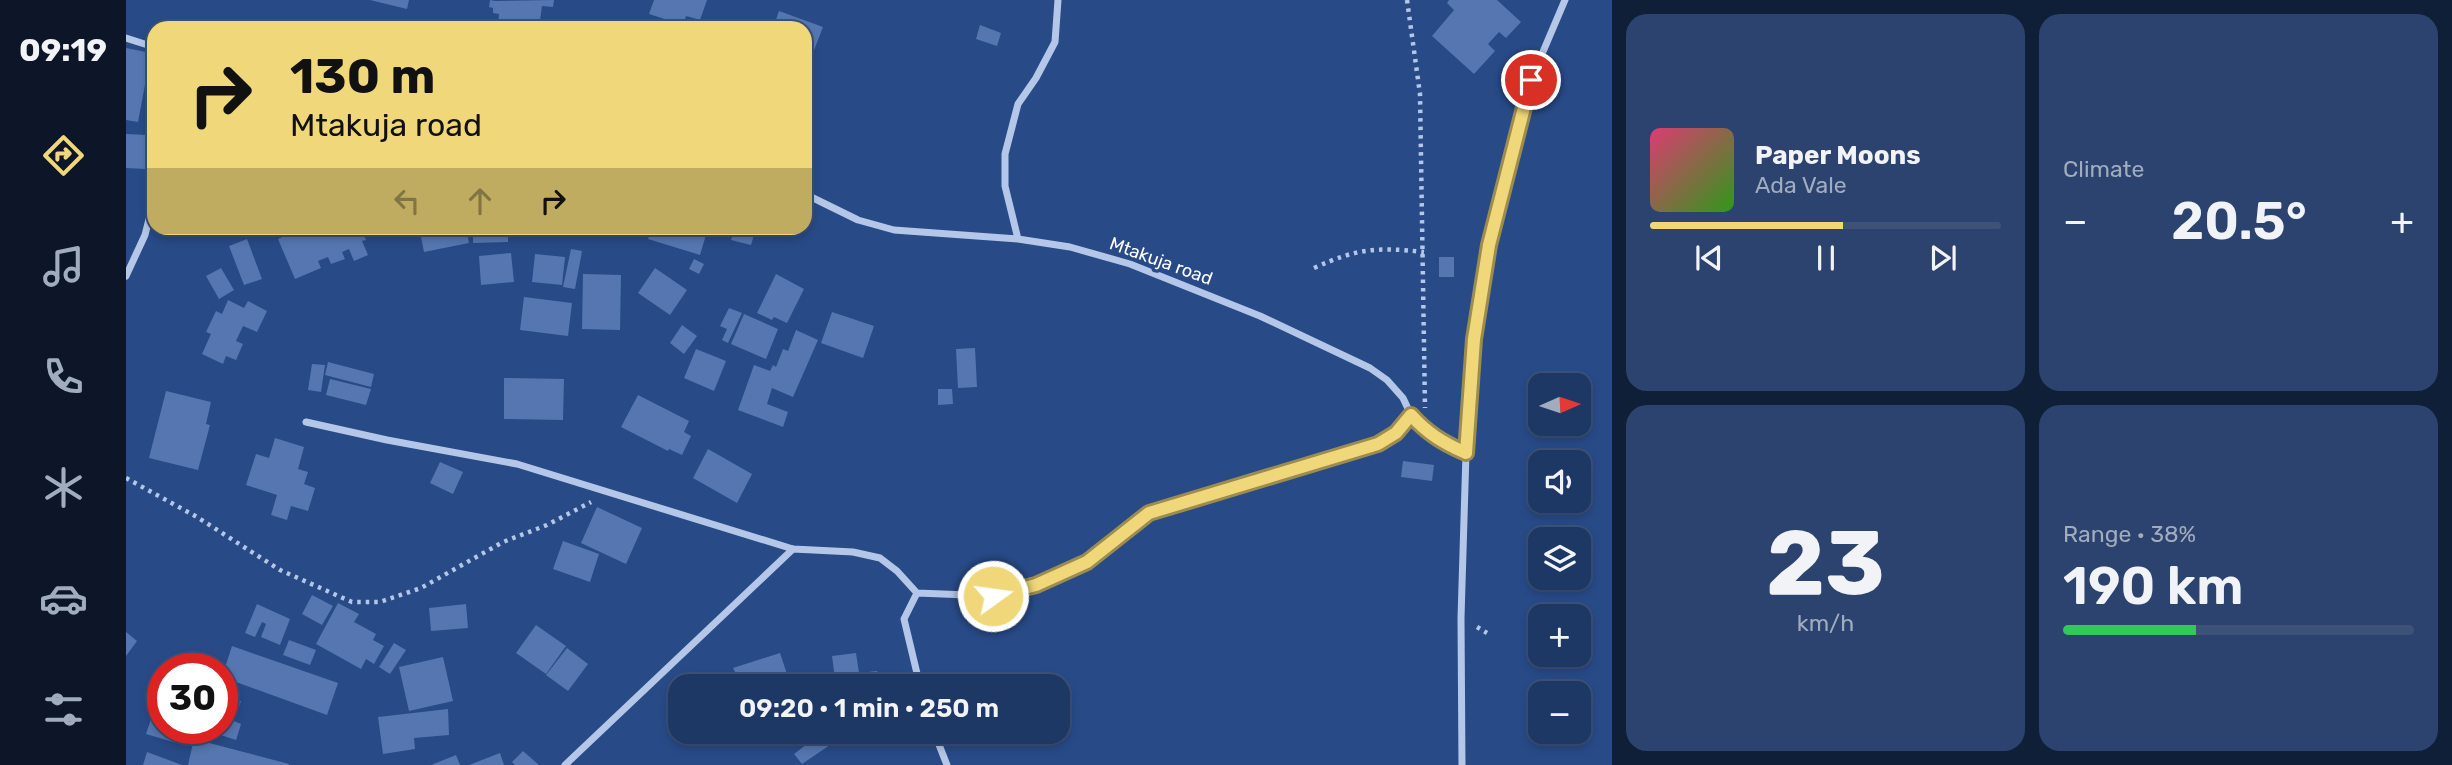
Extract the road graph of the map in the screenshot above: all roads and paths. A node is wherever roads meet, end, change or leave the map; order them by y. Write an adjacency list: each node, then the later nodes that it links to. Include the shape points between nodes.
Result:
1 (1058, 0): 8 (street, via 1055,42 1018,104 1005,154 1006,186)
2 (1407, 0): 9 (path, via 1420,94)
3 (1565, 0): 15 (street, via 1531,80 1489,245 1474,339)
4 (126, 38): 5 (street)
5 (147, 45)
6 (812, 197): 8 (street, Mtakuja road, via 858,220 894,230)
7 (147, 226): 11 (street)
8 (1018, 239): 12 (street, Mtakuja road, via 1070,247 1130,264 1260,316 1370,368 1403,398)
9 (1424, 252): 10 (path, via 1358,250); 14 (path)
10 (1314, 268)
11 (126, 276)
12 (1411, 415): 14 (street, Mtakuja road); 19 (street, via 1396,433 1378,444 1149,513 1087,562 1036,585 993,596)
13 (306, 422): 17 (street, via 517,464)
14 (1425, 431): 15 (street, Mtakuja road)
15 (1466, 453): 24 (street)
16 (126, 478): 17 (path, via 279,570 352,602 380,602 421,588 503,542)
17 (612, 492): 18 (street)
18 (793, 549): 19 (street, via 880,558); 22 (street)
19 (916, 593): 20 (street, via 904,619)
20 (917, 674)
21 (939, 744): 23 (street)
22 (565, 765)
23 (947, 765)
24 (1462, 765)

